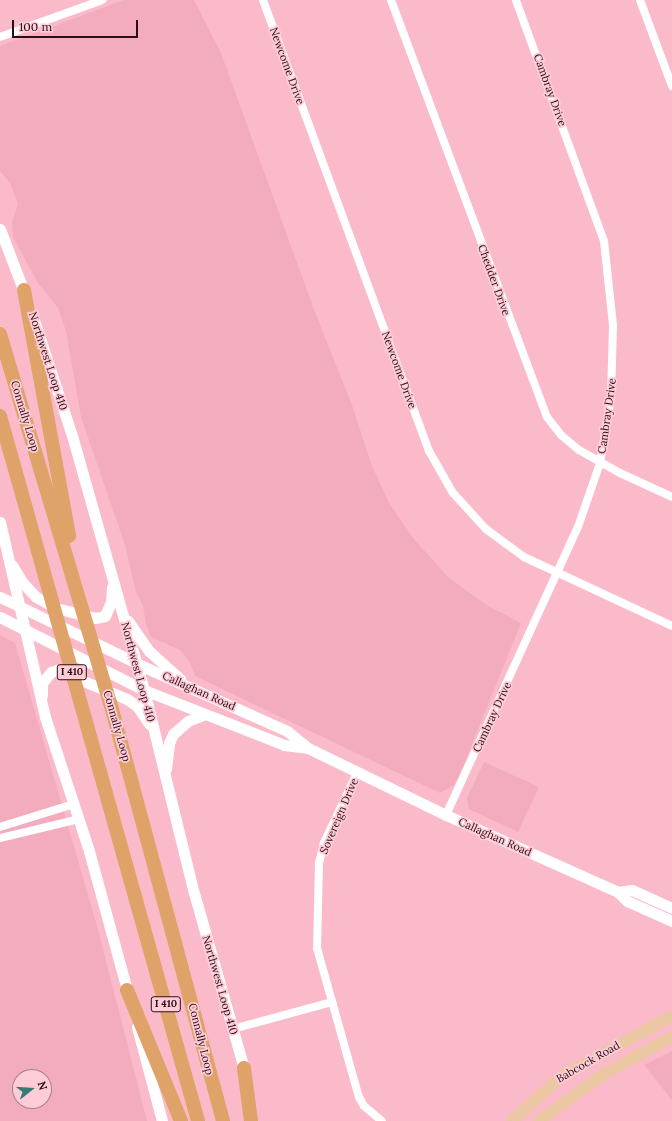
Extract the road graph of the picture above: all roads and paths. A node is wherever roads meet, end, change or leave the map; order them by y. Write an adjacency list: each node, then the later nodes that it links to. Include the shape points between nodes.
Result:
1 (102, 0): 6 (street)
2 (263, 0): 19 (street, Newcome Drive, via 413,407 438,468 453,493 486,529 524,557)
3 (391, 0): 14 (street, Chedder Drive, via 541,406 565,439)
4 (516, 0): 14 (street, Cambray Drive, via 604,241 614,360 607,428)
5 (640, 0): 7 (street)
6 (0, 37)
7 (672, 86)
8 (0, 228): 9 (main road, Northwest Loop 410)
9 (24, 290): 20 (main road, Northwest Loop 410, via 56,383); 22 (highway)
10 (0, 334): 22 (highway, Connally Loop / I 410)
11 (0, 416): 13 (highway, I 410)
12 (0, 426): 13 (highway)
13 (12, 456): 53 (highway, I 410)
14 (600, 463): 15 (street, Chedder Drive); 19 (street, Cambray Drive, via 578,527)
15 (672, 497)
16 (0, 523): 17 (main road); 18 (main road)
17 (0, 532)
18 (7, 558): 20 (main road, via 23,584 36,597 56,608 95,618 105,616 109,609); 23 (main road)
19 (558, 574): 26 (street, Newcome Drive); 38 (street, Cambray Drive)
20 (112, 579): 24 (main road, Northwest Loop 410)
21 (0, 597): 23 (main road, Callaghan Road)
22 (81, 601): 54 (highway, Connally Loop / I 410, via 141,812)
23 (17, 605): 27 (main road); 28 (main road, Callaghan Road)
24 (120, 606): 28 (main road, Northwest Loop 410); 29 (main road, via 148,651)
25 (0, 617): 27 (main road, Callaghan Road)
26 (672, 626)
27 (22, 628): 30 (main road, Callaghan Road); 32 (main road)
28 (136, 664): 29 (main road, Callaghan Road); 30 (main road, Northwest Loop 410)
29 (187, 684): 34 (main road, Callaghan Road, via 287,731)
30 (144, 690): 31 (main road, Callaghan Road); 33 (main road, Northwest Loop 410)
31 (205, 714): 34 (main road, Callaghan Road, via 284,745); 36 (main road, via 188,721 173,734 169,743)
32 (45, 717): 33 (main road, via 42,683 51,672 58,670 127,699 137,706); 37 (main road)
33 (155, 735): 36 (main road, Northwest Loop 410)
34 (308, 748): 35 (main road, Callaghan Road)
35 (358, 771): 38 (main road, Callaghan Road); 46 (street, Sovereign Drive, via 324,843 319,864 317,948)
36 (165, 778): 48 (main road, Northwest Loop 410)
37 (74, 804): 39 (main road); 40 (street)
38 (446, 815): 42 (main road, Callaghan Road)
39 (79, 819): 41 (street); 45 (main road)
40 (0, 828)
41 (0, 838)
42 (618, 892): 43 (main road, Callaghan Road, via 632,890); 44 (main road, Callaghan Road, via 627,901)
43 (672, 908)
44 (672, 921)
45 (127, 990): 51 (main road); 52 (highway)
46 (332, 1002): 48 (street); 57 (street, Sovereign Drive, via 359,1097 364,1106)
47 (672, 1016): 58 (main road, Babcock Road, via 559,1077)
48 (233, 1029): 50 (main road, Northwest Loop 410)
49 (672, 1037): 59 (main road, Babcock Road, via 597,1078)
50 (244, 1068): 55 (highway); 56 (main road, Northwest Loop 410)
51 (162, 1121)
52 (181, 1121)
53 (198, 1121)
54 (223, 1121)
55 (251, 1121)
56 (258, 1121)
57 (382, 1121)
58 (512, 1121)
59 (539, 1121)

